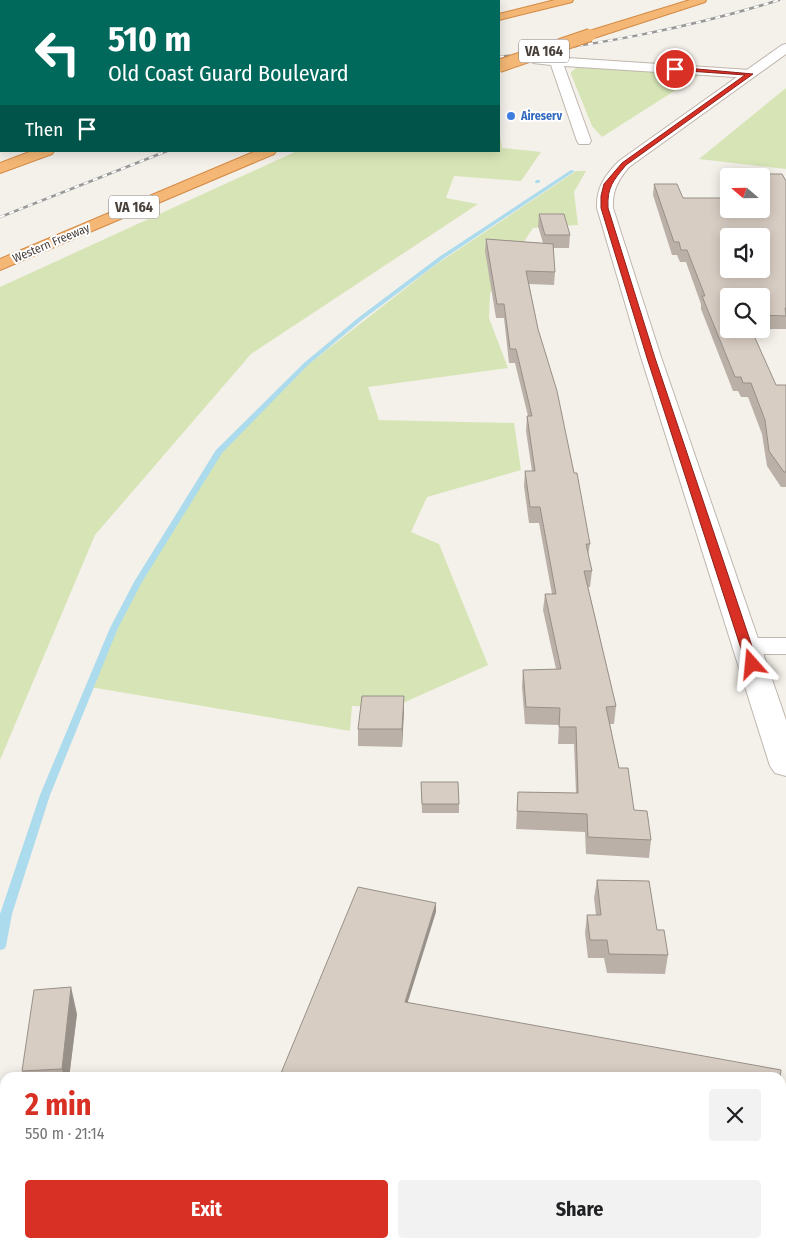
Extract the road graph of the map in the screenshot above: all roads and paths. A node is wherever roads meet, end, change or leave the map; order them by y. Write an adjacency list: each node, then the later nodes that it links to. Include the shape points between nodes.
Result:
1 (568, 0): 3 (highway)
2 (701, 0): 7 (highway, VA 164, bridge)
3 (500, 16)
4 (786, 48): 8 (street)
5 (536, 60): 6 (street)
6 (556, 61): 8 (street); 9 (street)
7 (500, 66)
8 (750, 74): 14 (street, via 624,164 607,184 604,196 651,358)
9 (584, 141)
10 (44, 152): 12 (highway)
11 (267, 152): 13 (highway, Western Freeway / VA 164)
12 (0, 168)
13 (0, 265)
14 (747, 646): 15 (street); 16 (street)
15 (786, 646)
16 (786, 766)

